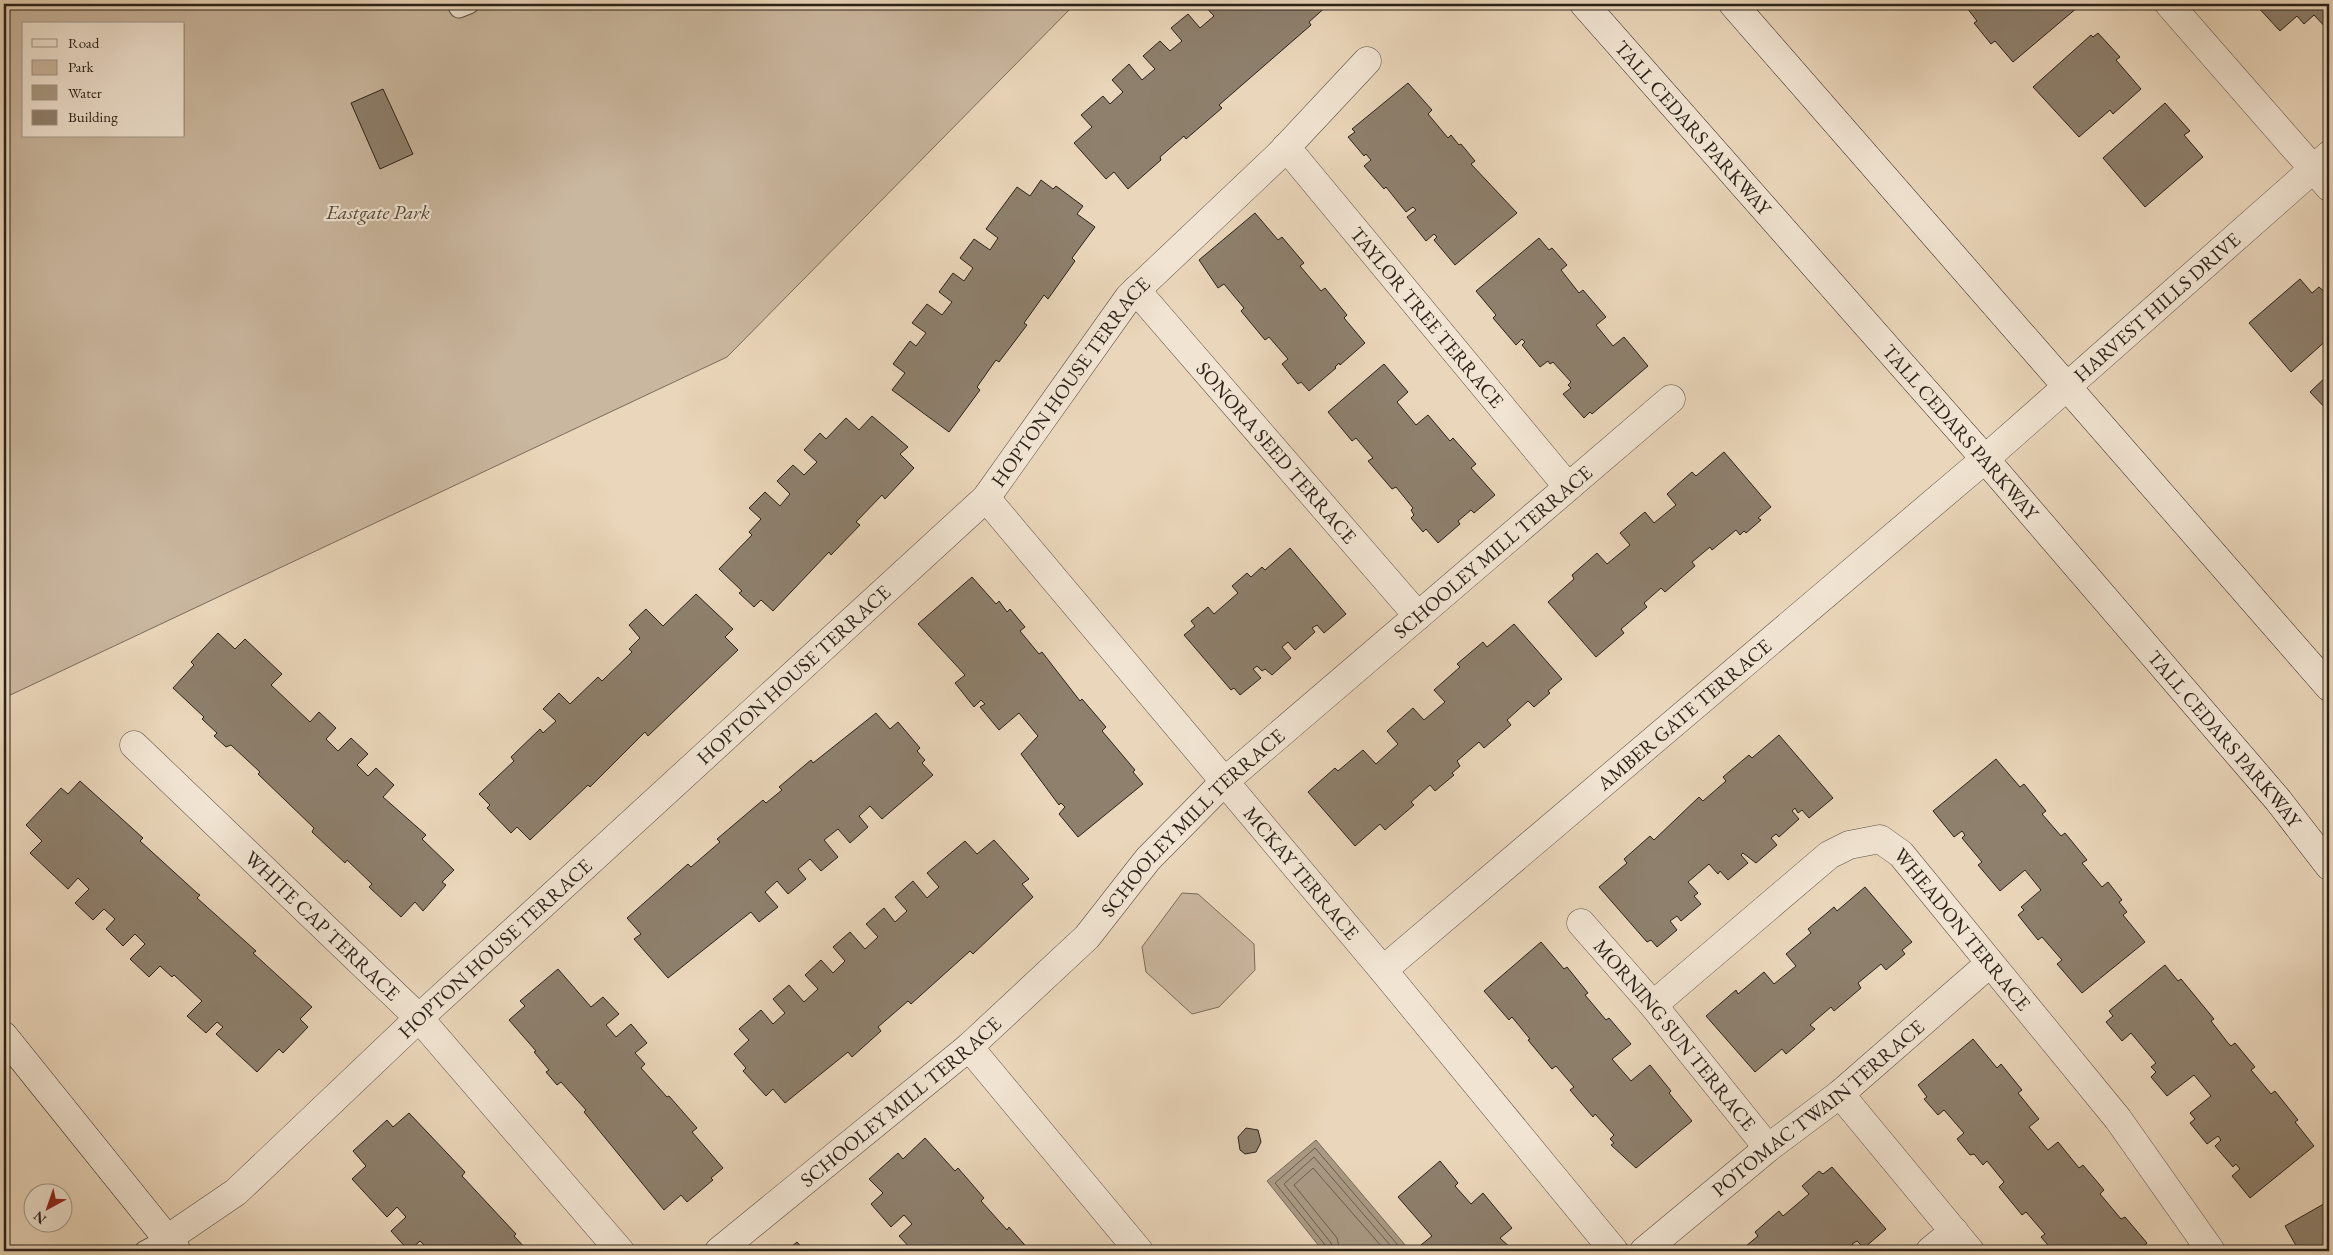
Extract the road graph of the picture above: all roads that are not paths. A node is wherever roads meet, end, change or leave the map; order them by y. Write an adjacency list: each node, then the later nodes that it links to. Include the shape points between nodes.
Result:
1 (456, 4): 2 (lane, via 459,8)
2 (469, 4)
3 (1584, 4): 12 (street, TALL CEDARS PARKWAY)
4 (1733, 4): 10 (street)
5 (2169, 4): 8 (street)
6 (1368, 61): 7 (street, HOPTON HOUSE TERRACE)
7 (1286, 147): 9 (street, HOPTON HOUSE TERRACE); 13 (street, TAYLOR TREE TERRACE)
8 (2324, 171): 10 (street, HARVEST HILLS DRIVE)
9 (1136, 290): 14 (street, HOPTON HOUSE TERRACE); 15 (street, SONORA SEED TERRACE)
10 (2069, 386): 12 (street, HARVEST HILLS DRIVE); 16 (street)
11 (1671, 399): 13 (street, SCHOOLEY MILL TERRACE)
12 (1985, 459): 19 (street, TALL CEDARS PARKWAY, via 2278,800); 22 (street, AMBER GATE TERRACE)
13 (1568, 487): 15 (street, SCHOOLEY MILL TERRACE)
14 (986, 498): 18 (street, MCKAY TERRACE); 24 (street, HOPTON HOUSE TERRACE)
15 (1418, 616): 18 (street, SCHOOLEY MILL TERRACE)
16 (2329, 687)
17 (134, 745): 24 (street, WHITE CAP TERRACE)
18 (1225, 781): 22 (street, MCKAY TERRACE); 26 (street, SCHOOLEY MILL TERRACE, via 1148,859 1087,937)
19 (2329, 866)
20 (1582, 923): 23 (street, MORNING SUN TERRACE)
21 (1989, 964): 23 (street, WHEADON TERRACE, via 1901,854 1880,839 1849,845 1829,855); 27 (street, POTOMAC TWAIN TERRACE); 37 (street, WHEADON TERRACE, via 2118,1119)
22 (1383, 970): 34 (street, MCKAY TERRACE)
23 (1653, 1005): 28 (street, MORNING SUN TERRACE)
24 (419, 1018): 30 (street, HOPTON HOUSE TERRACE, via 236,1192); 31 (street, WHITE CAP TERRACE)
25 (4, 1036): 30 (street)
26 (969, 1047): 32 (street, SCHOOLEY MILL TERRACE); 33 (street)
27 (1840, 1094): 28 (street, POTOMAC TWAIN TERRACE); 29 (street)
28 (1768, 1148): 35 (street, POTOMAC TWAIN TERRACE)
29 (1962, 1241): 36 (street)
30 (162, 1247)
31 (620, 1251)
32 (719, 1251)
33 (1139, 1251)
34 (1614, 1251)
35 (1644, 1251)
36 (1930, 1251)
37 (2210, 1251)

